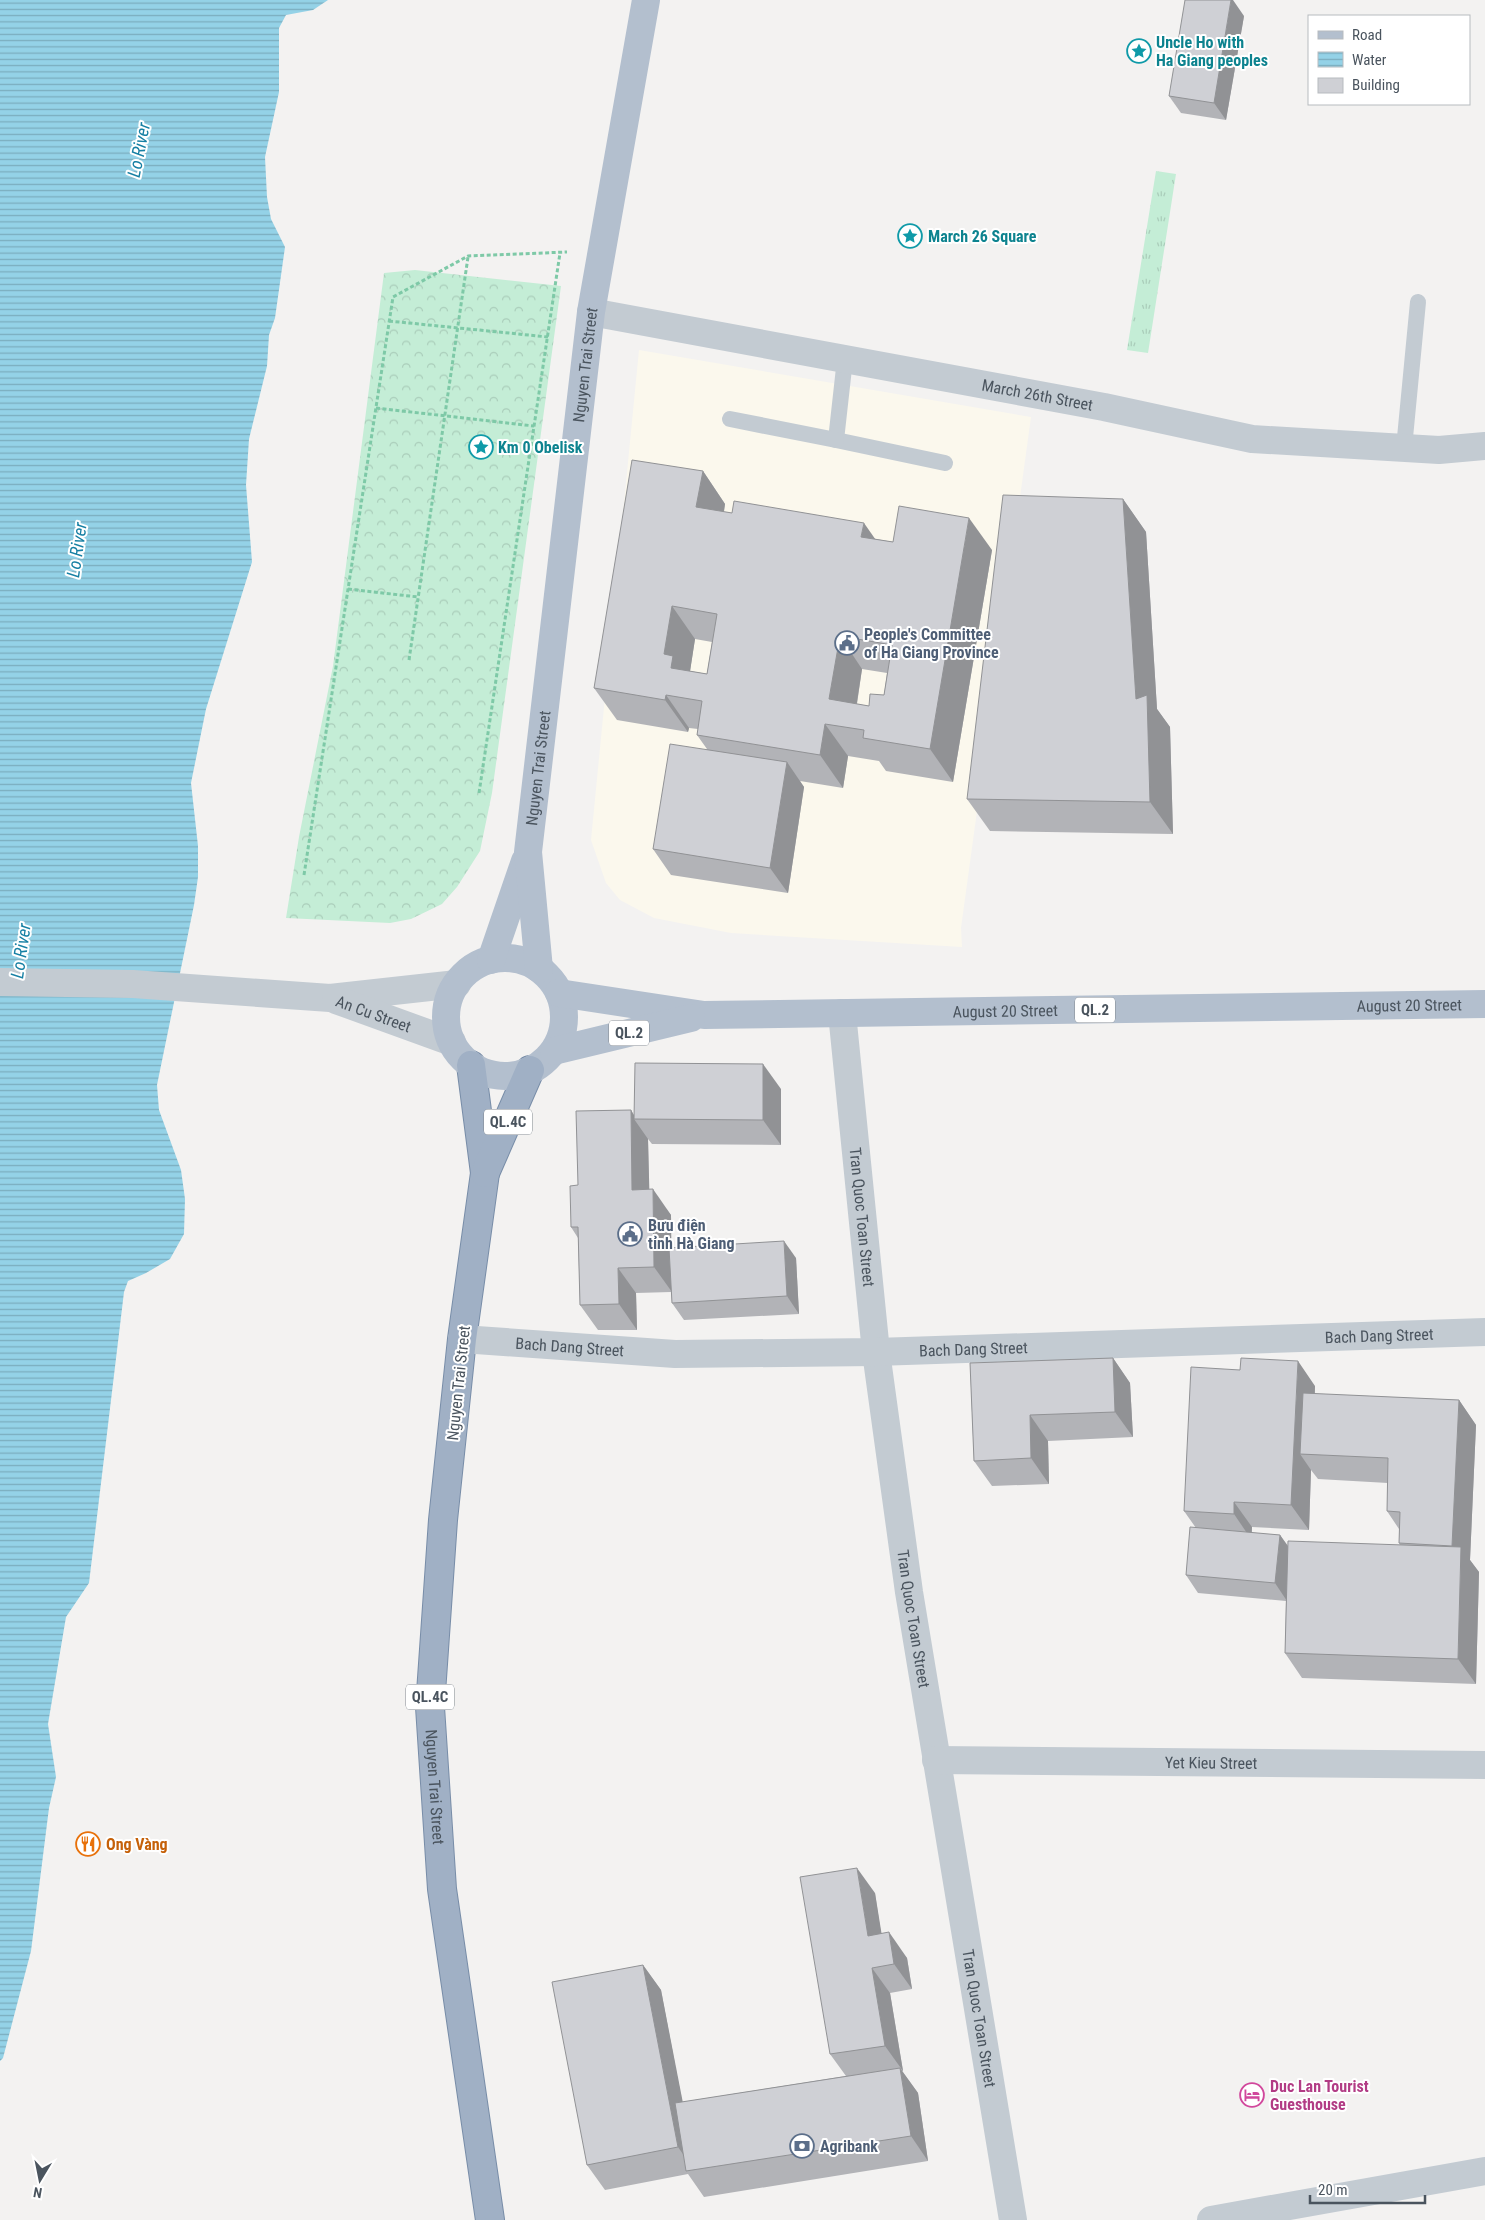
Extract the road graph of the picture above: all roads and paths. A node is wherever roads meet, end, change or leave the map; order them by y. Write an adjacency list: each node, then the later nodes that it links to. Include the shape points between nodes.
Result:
1 (646, 0): 2 (main road, Nguyen Trai Street)
2 (602, 247): 3 (path); 6 (main road, Nguyen Trai Street)
3 (560, 253): 4 (path); 9 (path)
4 (468, 256): 7 (path, via 393,297); 8 (path)
5 (1418, 302): 17 (lane)
6 (592, 312): 10 (street, March 26th Street); 23 (main road, Nguyen Trai Street)
7 (389, 320): 8 (path); 11 (path)
8 (458, 328): 9 (path); 12 (path)
9 (548, 337): 14 (path)
10 (845, 359): 15 (lane); 17 (street, March 26th Street, via 1104,407 1252,439)
11 (376, 408): 12 (path); 19 (path)
12 (445, 416): 14 (path); 20 (path)
13 (730, 419): 15 (lane)
14 (534, 426): 22 (path)
15 (836, 440): 18 (lane)
16 (1485, 446): 17 (street, March 26th Street, via 1439,450)
17 (1404, 448)
18 (945, 463)
19 (348, 589): 20 (path); 24 (path)
20 (418, 597): 21 (path)
21 (409, 660)
22 (479, 793)
23 (528, 852): 25 (main road, Nguyen Trai Street); 26 (main road, Nguyen Trai Street)
24 (304, 875)
25 (491, 960): 26 (main road, via 508,958); 28 (main road, via 467,973)
26 (539, 969): 29 (main road)
27 (0, 982): 30 (street, via 133,984)
28 (457, 984): 30 (street, An Cu Street); 34 (main road, via 446,1012)
29 (559, 993): 33 (main road, August 20 Street / QL.2); 35 (main road, via 564,1023)
30 (330, 998): 34 (street, An Cu Street)
31 (1485, 1004): 32 (main road, August 20 Street / QL.2)
32 (842, 1014): 33 (main road, August 20 Street / QL.2); 41 (street, Tran Quoc Toan Street)
33 (704, 1015): 35 (main road, August 20 Street / QL.2)
34 (452, 1042): 36 (main road)
35 (554, 1051): 37 (main road)
36 (471, 1065): 37 (main road, via 500,1076 516,1076); 38 (highway, Nguyen Trai Street / QL.4C)
37 (530, 1070): 38 (highway, Nguyen Trai Street / QL.4C)
38 (485, 1173): 40 (highway, Nguyen Trai Street / QL.4C)
39 (1485, 1332): 41 (street, Bach Dang Street)
40 (462, 1339): 41 (street, Bach Dang Street, via 674,1354); 45 (highway, Nguyen Trai Street / QL.4C, via 443,1520 430,1707 442,1889)
41 (876, 1352): 42 (street, Tran Quoc Toan Street)
42 (936, 1760): 43 (street, Yet Kieu Street); 46 (street, Tran Quoc Toan Street)
43 (1485, 1765)
44 (1485, 2171): 47 (street)
45 (490, 2220)
46 (1013, 2220)
47 (1211, 2220)

